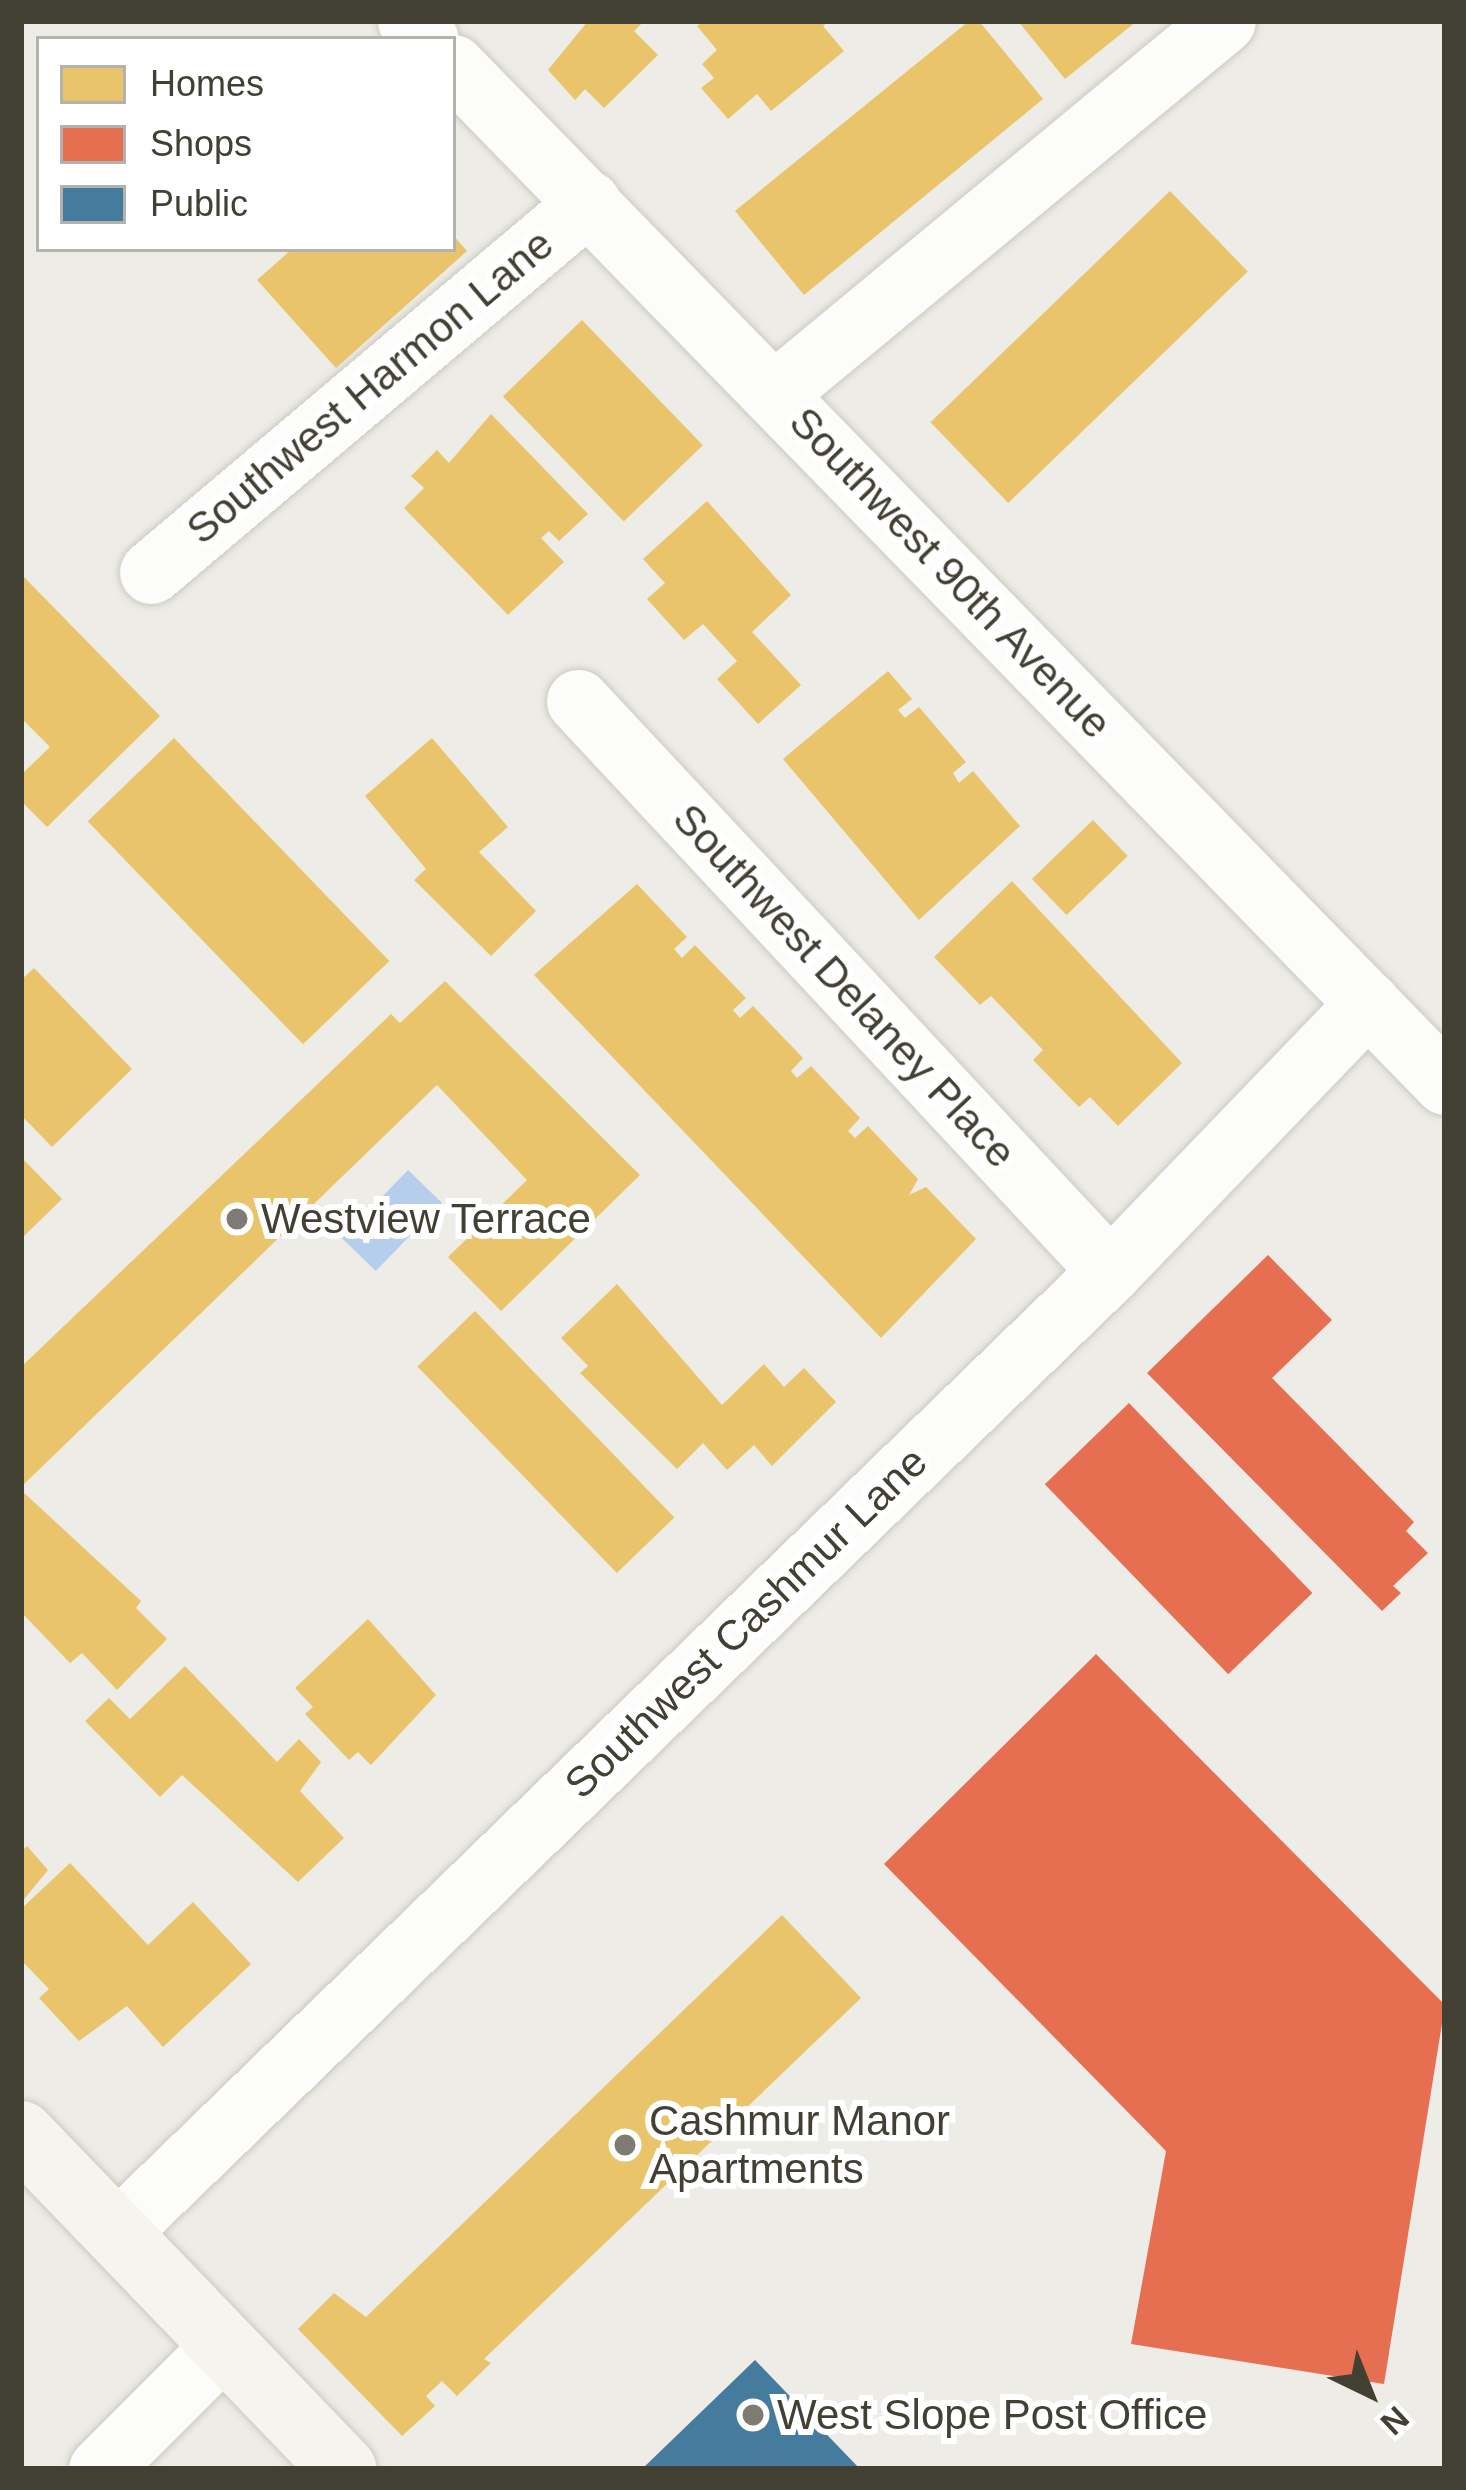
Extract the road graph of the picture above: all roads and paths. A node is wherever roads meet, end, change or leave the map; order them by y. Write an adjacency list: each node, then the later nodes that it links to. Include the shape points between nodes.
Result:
1 (1224, 21): 4 (street)
2 (456, 69): 3 (street, Southwest 90th Avenue)
3 (589, 202): 4 (street, Southwest 90th Avenue); 5 (street, Southwest Harmon Lane)
4 (777, 392): 7 (street, Southwest 90th Avenue)
5 (151, 572)
6 (578, 701): 9 (street, Southwest Delaney Place)
7 (1368, 1003): 8 (street, Southwest 90th Avenue); 9 (street, Southwest Cashmur Lane)
8 (1445, 1083)
9 (1109, 1270): 11 (street, Southwest Cashmur Lane)
10 (21, 2134): 11 (street)
11 (116, 2233): 12 (street)
12 (224, 2345): 13 (street); 14 (street)
13 (100, 2469)
14 (343, 2469)

